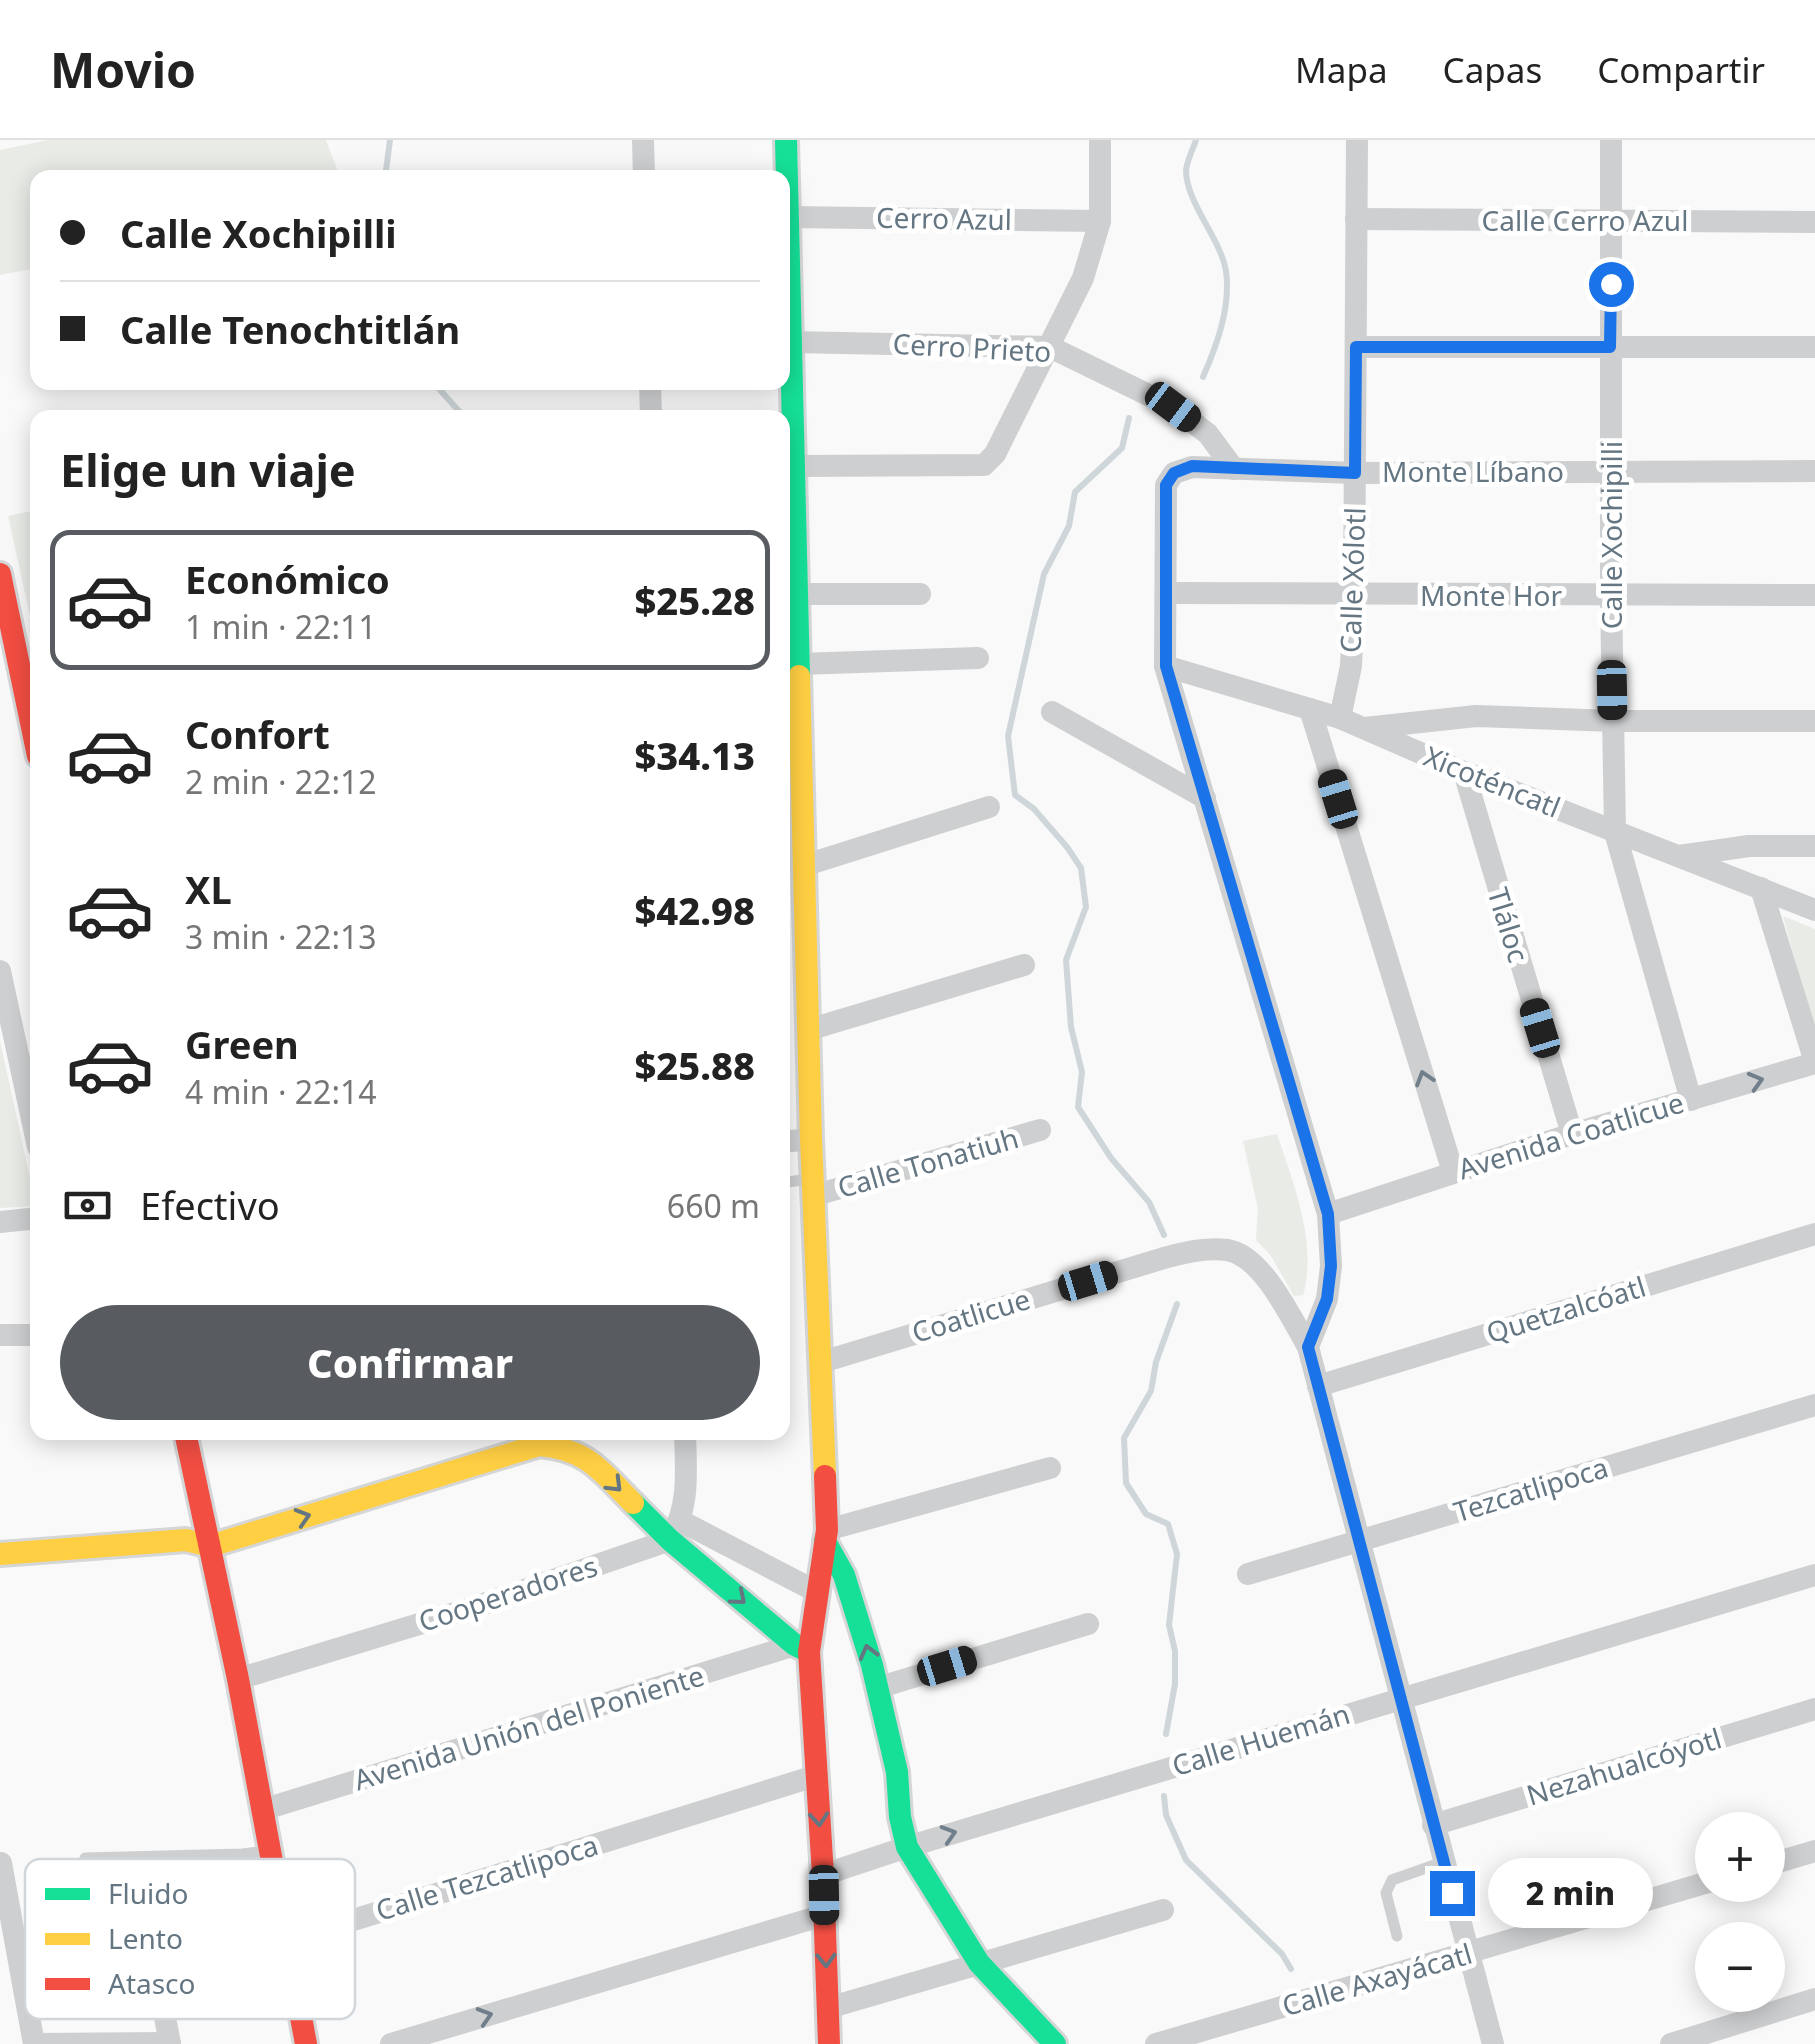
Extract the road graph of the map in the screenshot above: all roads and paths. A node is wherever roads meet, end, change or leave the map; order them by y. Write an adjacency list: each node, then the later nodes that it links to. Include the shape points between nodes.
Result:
1 (643, 140): 6 (street)
2 (786, 140): 7 (street)
3 (1100, 140): 10 (street)
4 (1357, 140): 9 (street, Calle Xólotl)
5 (1612, 140): 11 (street, Calle Xochipilli)
6 (644, 170)
7 (787, 170)
8 (790, 218): 10 (street, Cerro Azul)
9 (1356, 220): 11 (street, Calle Cerro Azul); 16 (street, Calle Xólotl)
10 (1100, 221): 15 (street, via 1083,278)
11 (1611, 222): 12 (street, Calle Cerro Azul); 17 (street, Calle Xochipilli)
12 (1815, 222)
13 (790, 301): 14 (street)
14 (791, 342): 15 (street, Cerro Prieto); 19 (street)
15 (1050, 347): 19 (street, via 984,465); 20 (street, Cerro Prieto, via 1173,407 1208,434)
16 (1356, 347): 17 (street); 23 (street, Calle Xólotl)
17 (1610, 347): 18 (street); 22 (street, Calle Xochipilli)
18 (1815, 347)
19 (794, 466): 26 (street)
20 (1234, 469): 23 (street, Monte Líbano); 25 (street, Monte Líbano, via 1192,466 1166,485)
21 (1815, 470): 22 (street, Monte Líbano)
22 (1613, 472): 23 (street, Monte Líbano); 30 (street, Calle Xochipilli)
23 (1355, 473): 29 (street, Calle Xólotl)
24 (0, 574): 34 (street)
25 (1167, 593): 29 (street, Monte Hor); 33 (street)
26 (798, 594): 27 (street); 32 (street)
27 (920, 594)
28 (1815, 595): 30 (street, Monte Hor)
29 (1354, 596): 30 (street, Monte Hor); 40 (street, Calle Xólotl)
30 (1611, 596): 39 (street, Calle Xochipilli)
31 (978, 658): 32 (street)
32 (791, 664): 47 (street)
33 (1166, 666): 35 (street, Xicoténcatl); 42 (street)
34 (19, 671): 37 (street)
35 (1310, 708): 40 (street, Xicoténcatl); 61 (street, one-way to 35)
36 (1052, 712): 42 (street)
37 (30, 720)
38 (1815, 721): 39 (street)
39 (1613, 722): 40 (street, via 1476,716); 44 (street, Calle Xochipilli)
40 (1350, 723): 41 (street, Xicoténcatl)
41 (1464, 772): 44 (street, Xicoténcatl); 58 (street, Tláloc)
42 (1205, 798): 64 (street)
43 (988, 806): 47 (street)
44 (1615, 832): 46 (street, Xicoténcatl); 55 (street, Calle Xochipilli)
45 (1815, 846): 46 (street, via 1749,846)
46 (1677, 857): 48 (street, Xicoténcatl)
47 (806, 865): 53 (street)
48 (1761, 888): 49 (street, Xicoténcatl); 54 (street)
49 (1815, 910)
50 (1024, 966): 53 (street)
51 (0, 971): 56 (street)
52 (790, 1012): 53 (street)
53 (808, 1018): 59 (street)
54 (1815, 1062): 55 (street, Avenida Coatlicue, one-way to 54)
55 (1691, 1100): 58 (street, Avenida Coatlicue)
56 (30, 1110)
57 (1040, 1130): 63 (street, Calle Tonatiuh)
58 (1572, 1134): 61 (street, Avenida Coatlicue)
59 (812, 1139): 60 (street, Calle Tonatiuh); 63 (street)
60 (790, 1141)
61 (1453, 1172): 64 (street, Avenida Coatlicue)
62 (790, 1184): 63 (lane)
63 (815, 1186): 71 (street)
64 (1328, 1214): 70 (street, via 1327,1299)
65 (30, 1219): 66 (street)
66 (0, 1222)
67 (1815, 1234): 72 (street, Quetzalcóatl)
68 (0, 1335): 69 (street)
69 (30, 1335)
70 (1308, 1347): 71 (street, Coatlicue, via 1246,1258 1205,1250); 72 (street, Coatlicue)
71 (822, 1362): 80 (street)
72 (1318, 1386): 81 (street, Coatlicue)
73 (1815, 1406): 81 (street, Tezcatlipoca)
74 (187, 1440): 82 (street)
75 (546, 1440): 82 (street, one-way to 75)
76 (551, 1440): 79 (street, one-way to 79, via 591,1461)
77 (685, 1440): 79 (street, via 687,1489)
78 (1050, 1468): 80 (street)
79 (676, 1530): 86 (street); 88 (street, one-way to 88); 89 (street, Cooperadores, via 475,1607)
80 (826, 1535): 86 (street); 90 (street, one-way to 80, via 852,1594)
81 (1357, 1542): 84 (street, Tezcatlipoca); 91 (street, Coatlicue)
82 (210, 1546): 83 (street, via 186,1540); 89 (street)
83 (0, 1554)
84 (1248, 1574)
85 (1815, 1575): 91 (street, Calle Huemán)
86 (816, 1592): 88 (street)
87 (1088, 1624): 90 (street)
88 (802, 1648): 93 (street); 94 (street, Avenida Unión del Poniente)
89 (238, 1679): 94 (street)
90 (876, 1688): 96 (street)
91 (1400, 1699): 95 (street, Coatlicue); 96 (street, Calle Huemán, one-way to 91)
92 (1815, 1710): 95 (street, Nezahualcóyotl)
93 (815, 1776): 104 (street, one-way to 104); 108 (street, Calle Tezcatlipoca)
94 (262, 1810): 97 (street)
95 (1433, 1825): 102 (street, Coatlicue)
96 (907, 1846): 104 (street, Calle Huemán); 111 (street)
97 (270, 1850): 99 (lane); 100 (street)
98 (1815, 1851): 101 (street)
99 (85, 1858)
100 (272, 1859)
101 (1785, 1860)
102 (1443, 1862): 109 (lane, via 1388,1886); 110 (street, Coatlicue)
103 (1, 1864): 112 (street)
104 (823, 1875): 107 (street)
105 (1695, 1887): 110 (street, Calle Axayácatl)
106 (1163, 1910): 111 (street)
107 (824, 1915): 114 (street, one-way to 114); 121 (street, one-way to 107)
108 (355, 1919)
109 (1397, 1936)
110 (1469, 1954): 124 (street, Calle Axayácatl); 125 (street, Coatlicue)
111 (979, 1964): 114 (street); 123 (street)
112 (25, 1995)
113 (1815, 2000): 126 (street)
114 (828, 2008): 122 (street)
115 (29, 2019): 118 (street)
116 (166, 2019): 119 (street)
117 (301, 2019): 120 (street)
118 (34, 2044): 119 (street)
119 (170, 2044)
120 (306, 2044)
121 (391, 2044)
122 (829, 2044)
123 (1055, 2044)
124 (1156, 2044)
125 (1492, 2044)
126 (1671, 2044)

